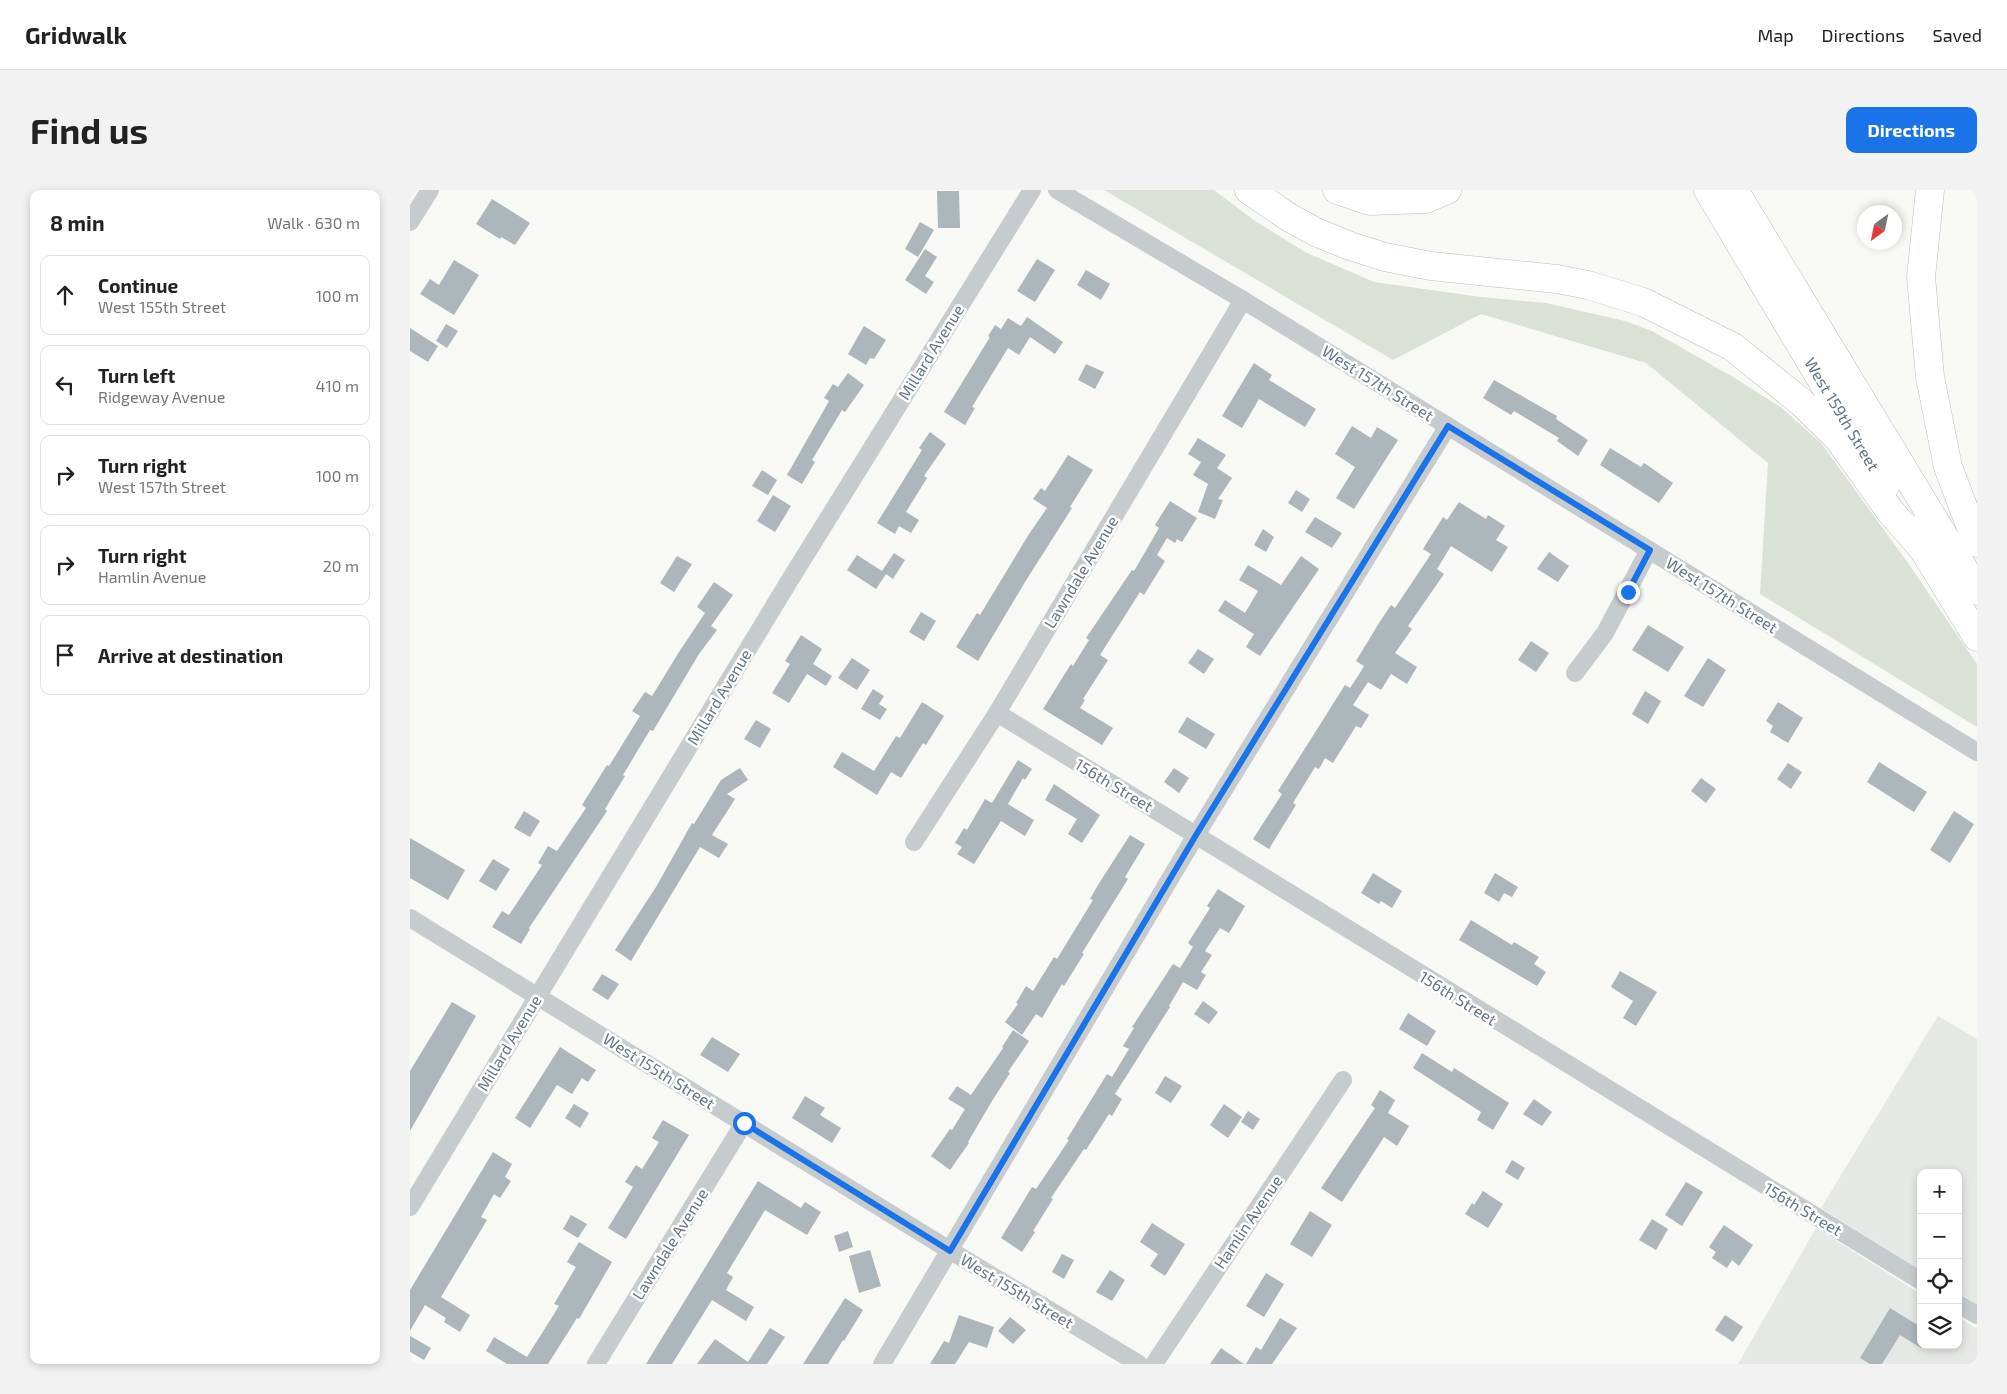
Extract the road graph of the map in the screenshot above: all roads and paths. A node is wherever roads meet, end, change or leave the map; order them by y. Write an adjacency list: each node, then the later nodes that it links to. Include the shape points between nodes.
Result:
1 (430, 190): 10 (street)
2 (1032, 190): 24 (street, Millard Avenue, via 788,583)
3 (1057, 190): 11 (street, West 157th Street)
4 (1249, 190): 15 (main road, via 1290,218 1350,246 1430,266 1538,276 1588,285 1643,302 1733,347 1801,402 1838,438 1890,511)
5 (1337, 190): 6 (main road, via 1370,200 1426,199)
6 (1447, 190)
7 (1708, 190): 15 (main road, West 159th Street)
8 (1734, 190): 16 (main road, West 159th Street)
9 (1930, 190): 13 (main road, via 1921,277 1930,377 1948,468)
10 (410, 222)
11 (1243, 300): 12 (street, West 157th Street); 19 (street, Lawndale Avenue)
12 (1448, 426): 14 (street, West 157th Street); 21 (street)
13 (1977, 543)
14 (1650, 550): 18 (street, via 1604,633); 20 (street, West 157th Street)
15 (1924, 550): 17 (main road, West 159th Street)
16 (1977, 591)
17 (1977, 637)
18 (1575, 674)
19 (997, 713): 21 (street, 156th Street); 22 (street, Lawndale Avenue)
20 (1977, 752)
21 (1196, 835): 28 (street); 29 (street, 156th Street)
22 (914, 842)
23 (410, 918): 24 (street, West 155th Street)
24 (538, 996): 26 (street, West 155th Street); 27 (street, Millard Avenue)
25 (1343, 1080): 35 (street, Hamlin Avenue)
26 (744, 1123): 28 (street, West 155th Street); 32 (street, Lawndale Avenue)
27 (410, 1207)
28 (950, 1251): 33 (street); 34 (street, West 155th Street)
29 (1917, 1279)
30 (1962, 1306): 31 (street)
31 (1977, 1315)
32 (596, 1364)
33 (882, 1364)
34 (1139, 1364)
35 (1154, 1364)

